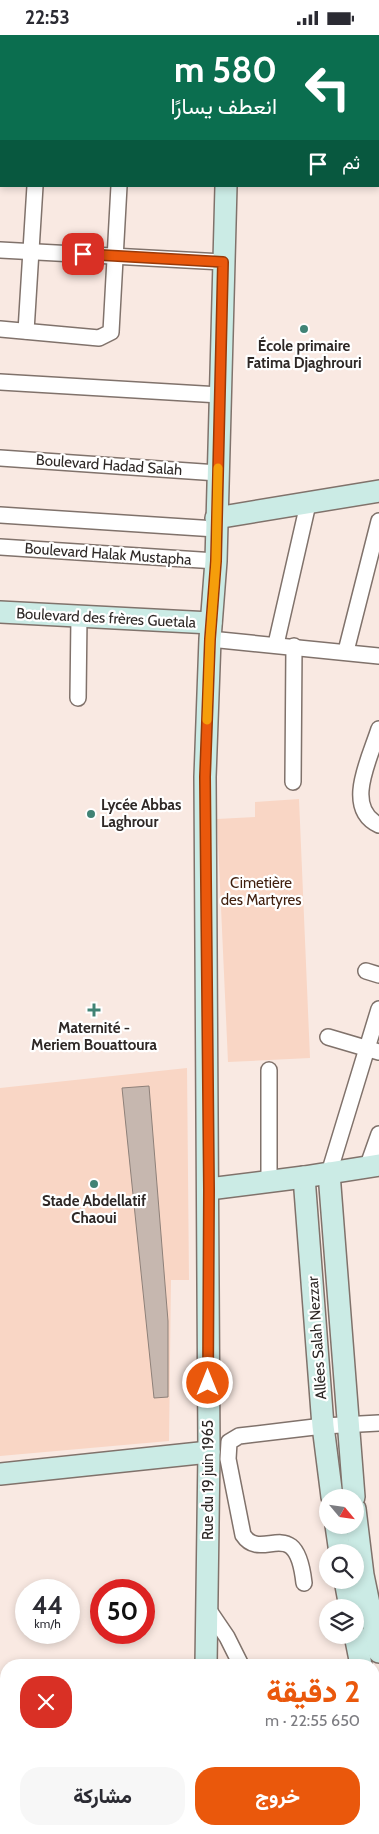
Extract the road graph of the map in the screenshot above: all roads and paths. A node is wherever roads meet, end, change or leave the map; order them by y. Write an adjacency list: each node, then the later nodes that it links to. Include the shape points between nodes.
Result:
1 (35, 187): 5 (street)
2 (119, 187): 6 (street)
3 (226, 187): 7 (street, Rue du 19 juin 1965)
4 (0, 250): 5 (street)
5 (32, 252): 6 (street); 9 (street)
6 (117, 256): 7 (street); 9 (street, via 112,325 108,336 99,338)
7 (223, 262): 11 (street, Rue du 19 juin 1965)
8 (0, 329): 9 (street)
9 (26, 331)
10 (0, 382): 11 (street)
11 (220, 395): 13 (street, Rue du 19 juin 1965)
12 (0, 458): 13 (street, Boulevard Hadad Salah)
13 (218, 473): 18 (street, Rue du 19 juin 1965)
14 (379, 491): 15 (street)
15 (308, 503): 18 (street); 24 (street)
16 (0, 515): 18 (street)
17 (379, 521): 26 (street)
18 (216, 523): 20 (street, Rue du 19 juin 1965)
19 (0, 547): 20 (street, Boulevard Halak Mustapha)
20 (216, 561): 23 (street, Rue du 19 juin 1965)
21 (0, 612): 22 (street, Boulevard des frères Guetala)
22 (79, 617): 23 (street, Boulevard des frères Guetala); 28 (street)
23 (211, 631): 24 (street); 41 (street, Rue du 19 juin 1965, via 205,777)
24 (276, 645): 25 (street)
25 (294, 646): 26 (street); 30 (street)
26 (346, 651): 27 (street)
27 (379, 656)
28 (78, 698)
29 (379, 729): 31 (street, via 360,793 361,807 368,819)
30 (293, 782)
31 (379, 825)
32 (379, 1009): 34 (street)
33 (328, 1037): 34 (street)
34 (373, 1051): 38 (street)
35 (269, 1070): 40 (street)
36 (379, 1133): 37 (street)
37 (374, 1165): 38 (street)
38 (329, 1173): 39 (street); 43 (street)
39 (304, 1177): 40 (street); 44 (street, Allées Salah Nezzar)
40 (269, 1181): 41 (street)
41 (209, 1189): 45 (street, Rue du 19 juin 1965)
42 (379, 1423): 43 (street)
43 (347, 1425): 44 (street); 48 (street)
44 (323, 1426): 47 (street, Allées Salah Nezzar); 50 (street, via 239,1436 229,1442 227,1449 243,1535 256,1543 288,1544 295,1548 300,1557)
45 (209, 1452): 46 (street); 51 (street, Rue du 19 juin 1965)
46 (0, 1474)
47 (331, 1489)
48 (353, 1489)
49 (358, 1534): 53 (street)
50 (304, 1583)
51 (208, 1609): 54 (street, Rue du 19 juin 1965); 55 (street)
52 (357, 1644): 56 (street)
53 (379, 1653)
54 (206, 1659)
55 (238, 1659)
56 (360, 1659)

